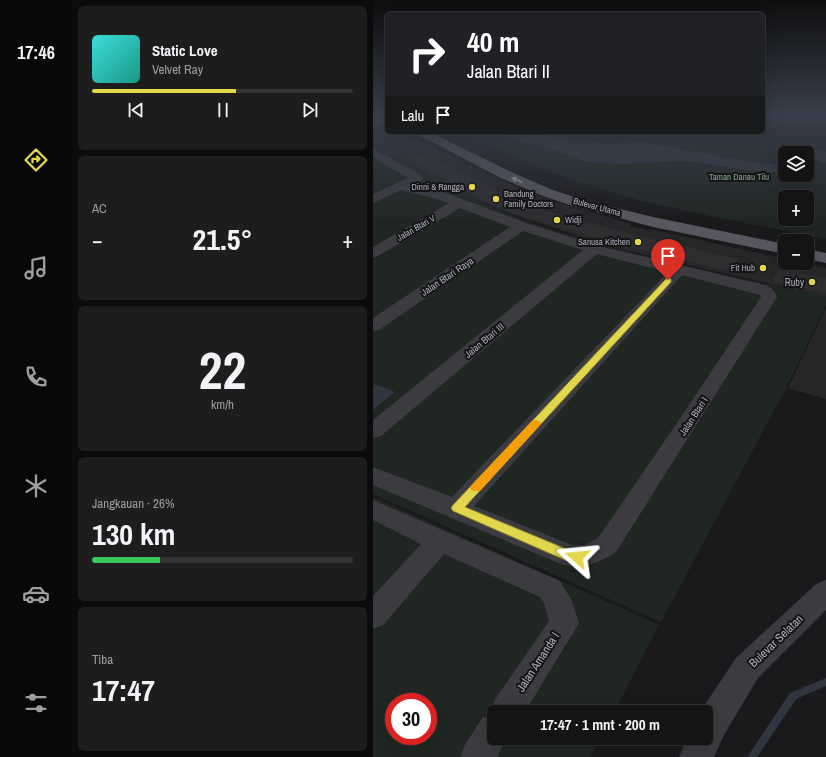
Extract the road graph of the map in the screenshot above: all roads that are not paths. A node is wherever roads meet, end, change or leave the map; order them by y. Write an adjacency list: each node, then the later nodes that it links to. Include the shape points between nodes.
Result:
1 (459, 151): 6 (main road, Bulevar Utama, one-way to 1)
2 (483, 151): 5 (main road, Bulevar Utama)
3 (375, 154): 4 (street, via 417,178)
4 (399, 186): 8 (street); 9 (street)
5 (562, 186): 6 (main road); 7 (main road, Bulevar Utama)
6 (548, 193): 7 (main road, Bulevar Utama)
7 (582, 199): 11 (main road, Bulevar Utama); 13 (main road, Bulevar Utama, via 653,222)
8 (373, 200)
9 (459, 203): 10 (street); 16 (street, Jalan Btari V)
10 (521, 226): 15 (street); 20 (street, Jalan Btari Raya)
11 (778, 238)
12 (814, 245): 14 (main road)
13 (778, 248)
14 (826, 248)
15 (594, 249): 19 (street); 21 (street, Jalan Btari III)
16 (373, 253)
17 (814, 255): 18 (main road)
18 (826, 258)
19 (678, 270): 23 (street); 23 (street, Jalan Btari I, via 759,288 767,292 769,297 607,545 595,553 570,556)
20 (373, 326)
21 (373, 431)
22 (373, 474): 23 (street)
23 (457, 508)
24 (373, 509): 25 (street)
25 (440, 541): 27 (street); 28 (street, Jalan Amanda I, via 550,589 557,599 564,623)
26 (826, 592): 29 (street, Bulevar Selatan, via 747,668)
27 (373, 616)
28 (511, 705)
29 (713, 725)
30 (487, 741): 32 (street)
31 (702, 745): 33 (street, Bulevar Selatan)
32 (477, 757)
33 (696, 757)

